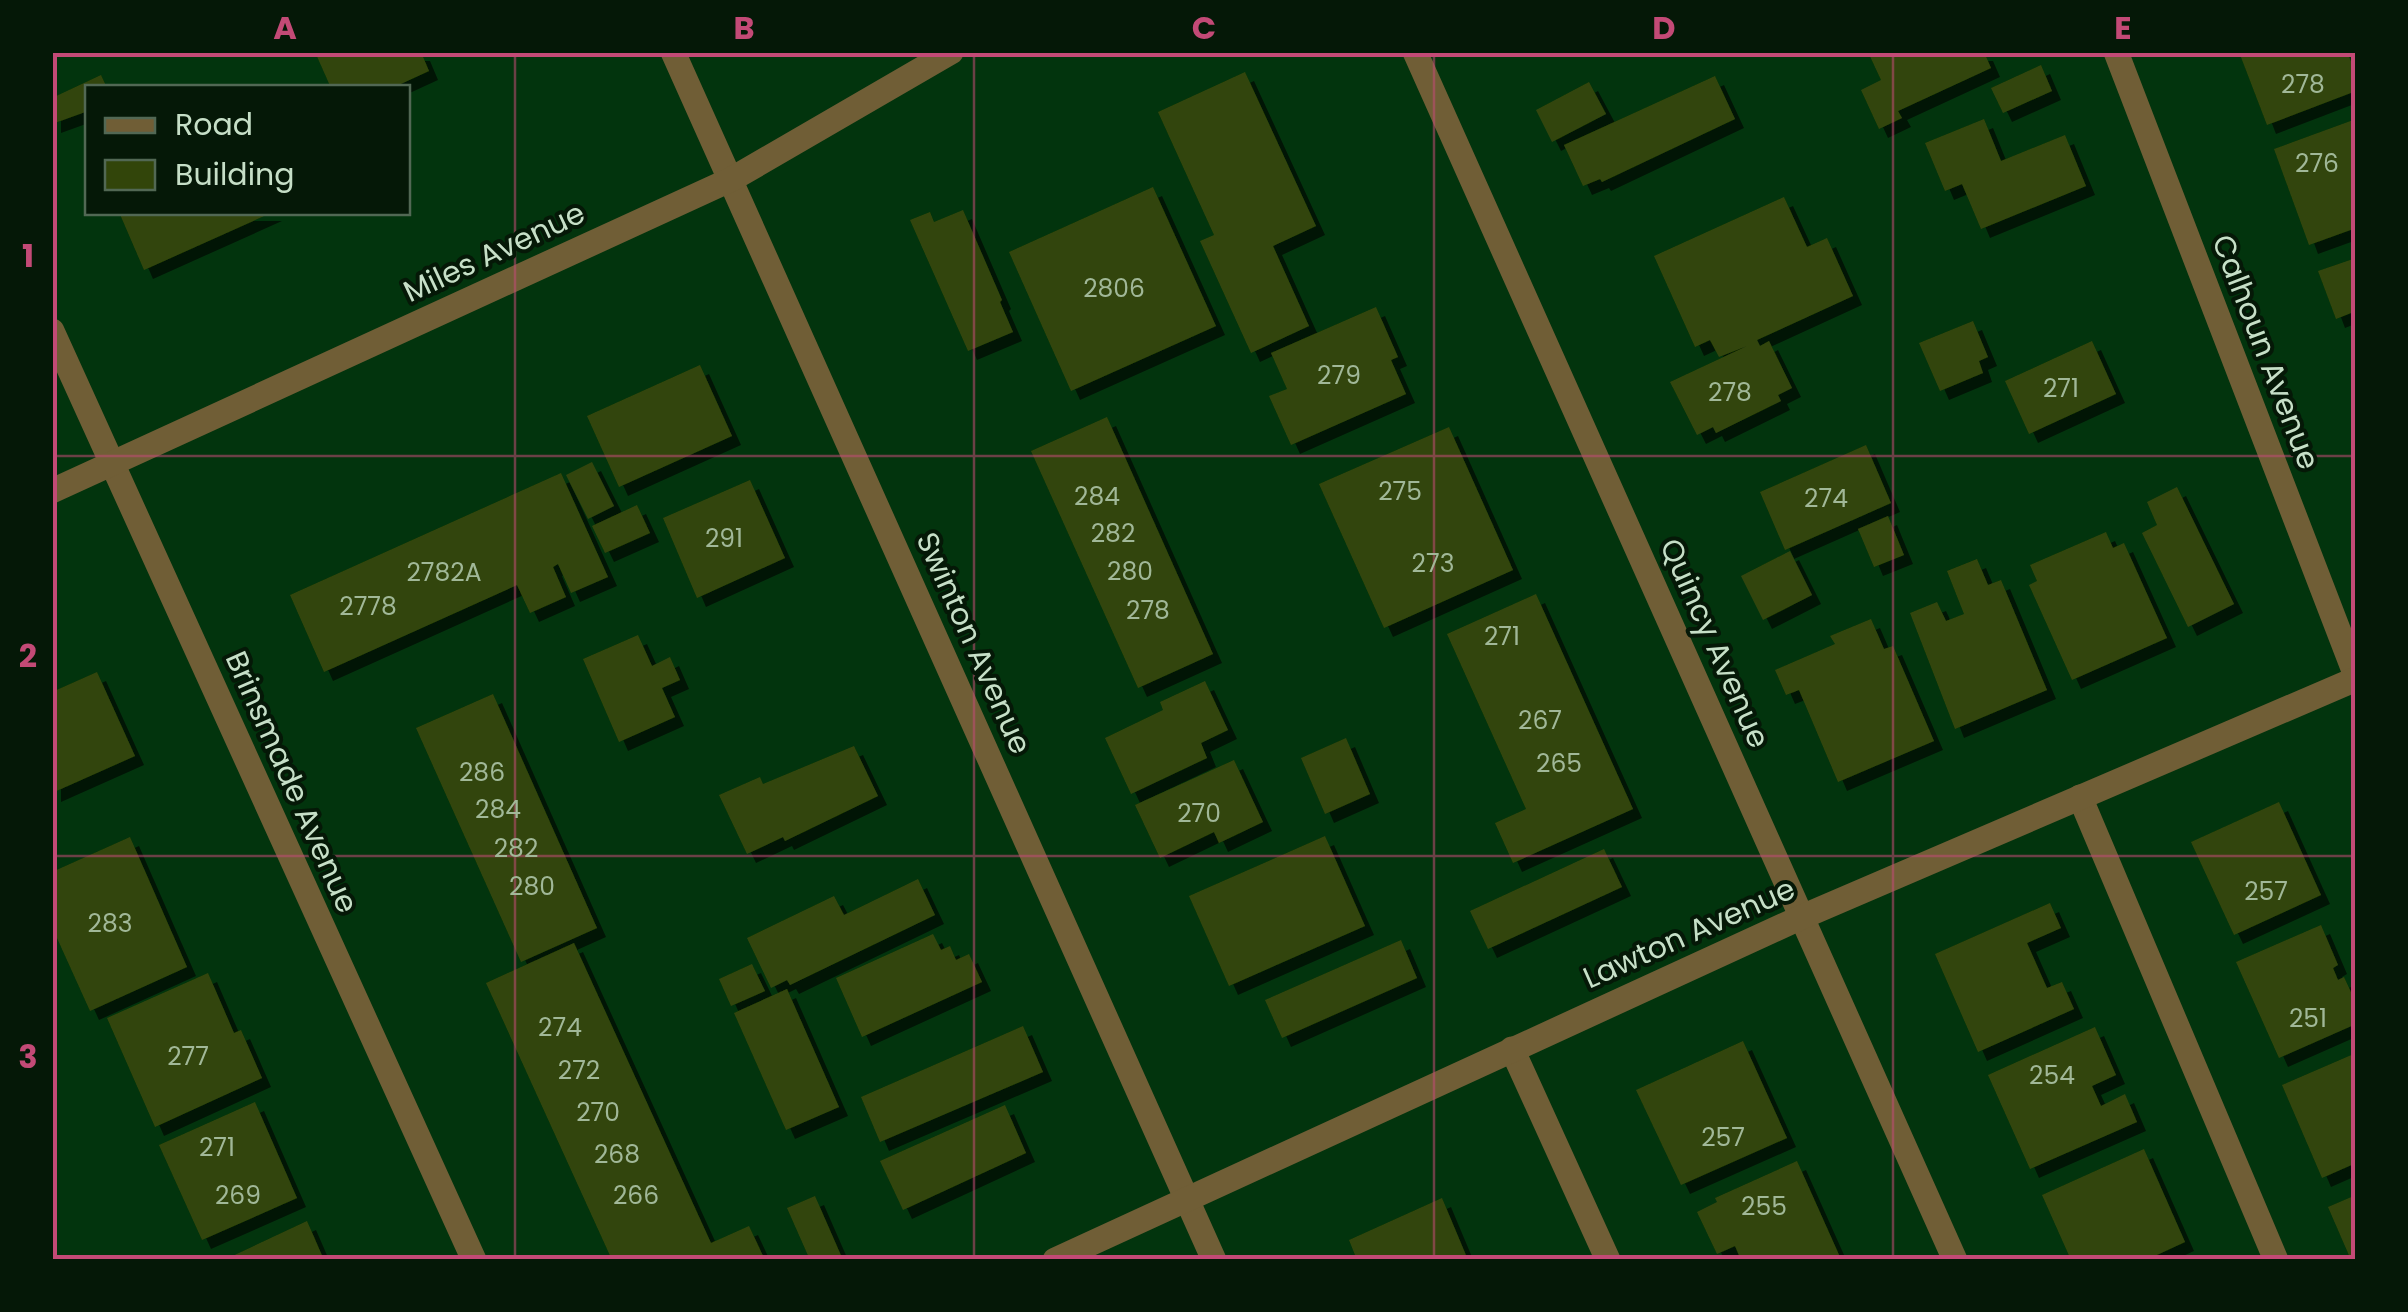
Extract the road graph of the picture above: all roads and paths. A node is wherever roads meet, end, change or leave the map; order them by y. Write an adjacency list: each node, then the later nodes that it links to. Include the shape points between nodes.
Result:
1 (674, 52): 5 (street, Swinton Avenue)
2 (952, 52): 5 (street, Miles Avenue)
3 (1415, 52): 11 (street, Quincy Avenue)
4 (2116, 52): 9 (street, Calhoun Avenue)
5 (732, 179): 7 (street, Miles Avenue); 13 (street, Swinton Avenue)
6 (52, 330): 7 (street, Brinsmade Avenue)
7 (112, 464): 8 (street, Miles Avenue); 14 (street, Brinsmade Avenue)
8 (52, 490)
9 (2356, 677): 10 (street, Lawton Avenue)
10 (2080, 798): 11 (street, Lawton Avenue); 19 (street)
11 (1802, 916): 12 (street, Lawton Avenue); 18 (street, Quincy Avenue)
12 (1512, 1049): 13 (street, Lawton Avenue); 17 (street)
13 (1186, 1198): 15 (street, Lawton Avenue); 16 (street, Swinton Avenue)
14 (474, 1260)
15 (1055, 1260)
16 (1214, 1260)
17 (1608, 1260)
18 (1955, 1260)
19 (2276, 1260)

